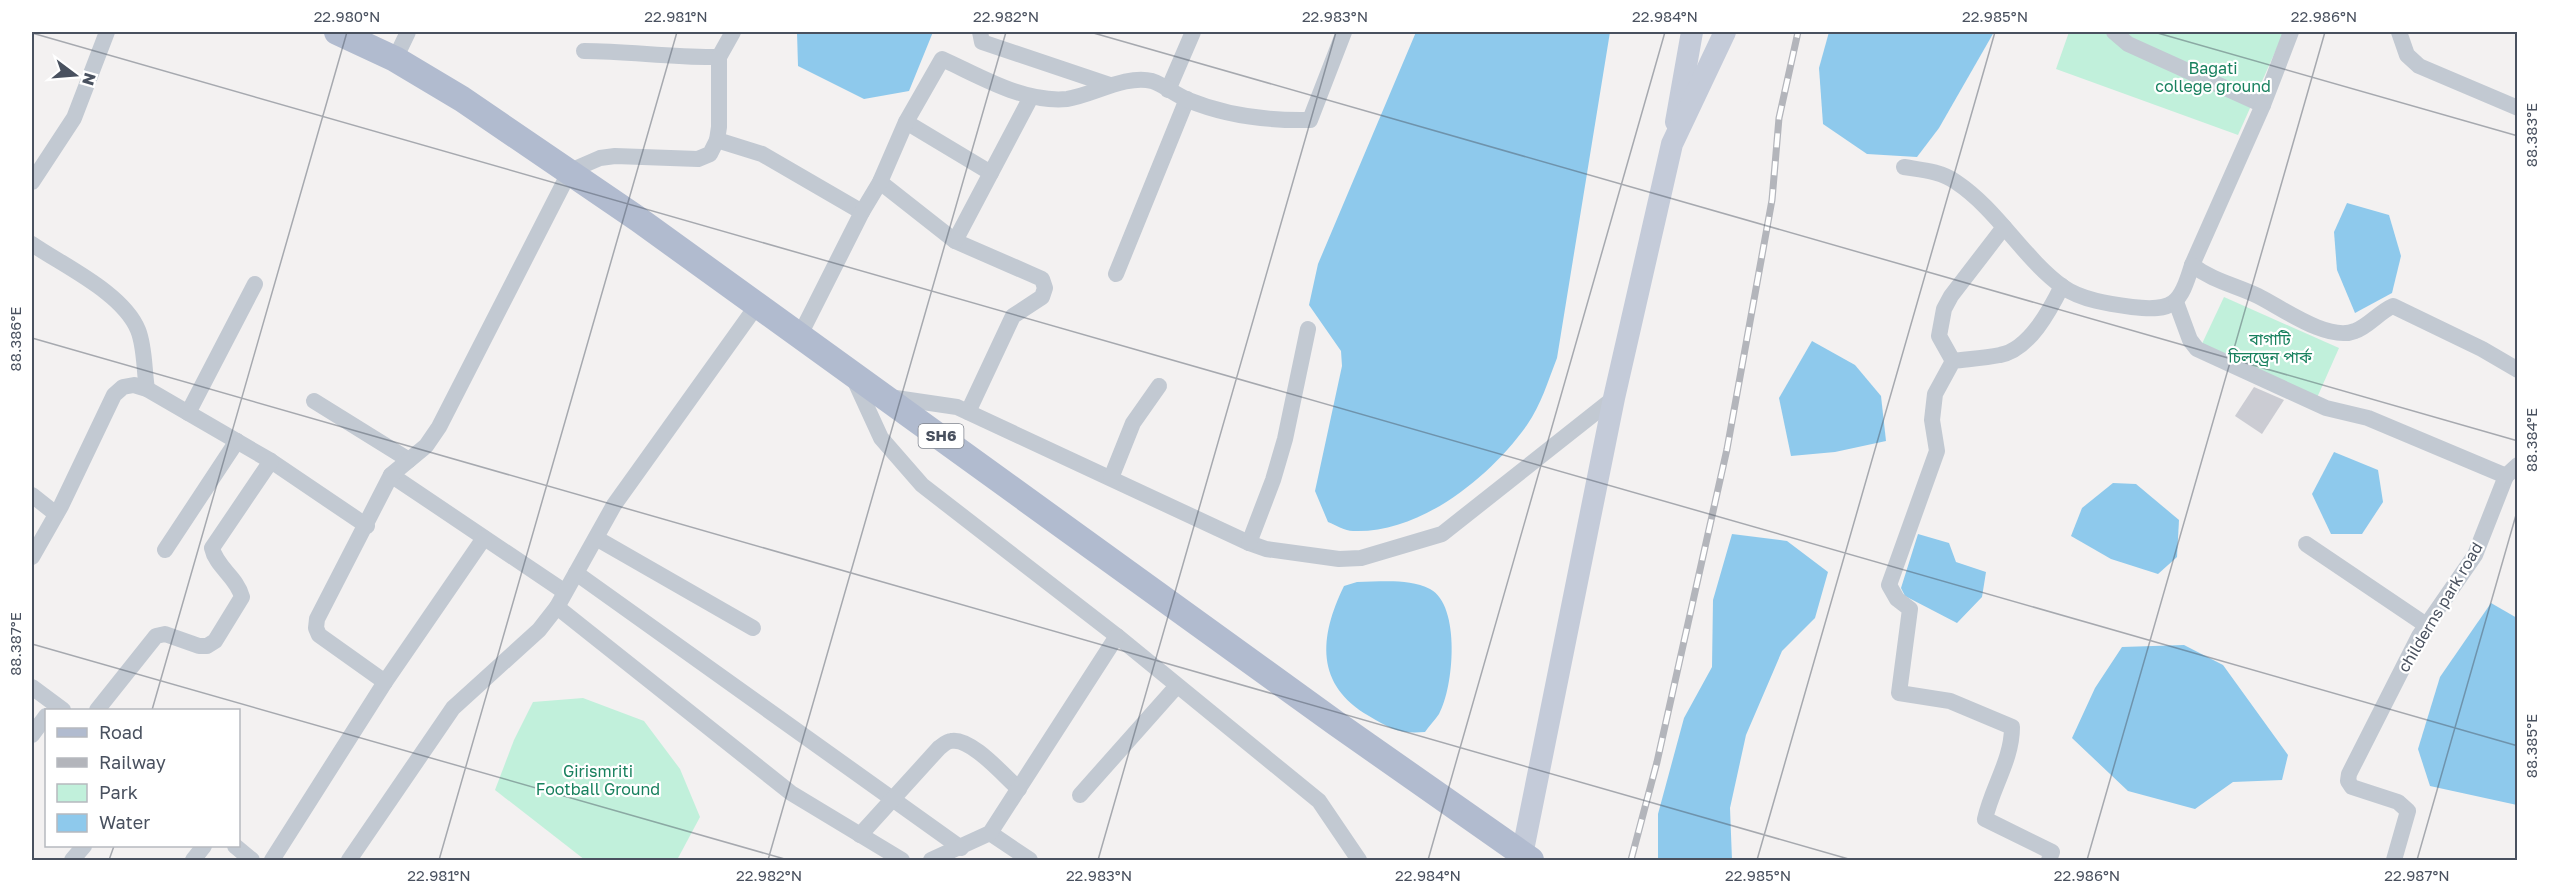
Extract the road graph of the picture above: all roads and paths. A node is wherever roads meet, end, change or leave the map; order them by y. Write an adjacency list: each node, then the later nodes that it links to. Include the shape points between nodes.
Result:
1 (107, 32): 28 (street, via 74,118)
2 (337, 32): 15 (main road, SH6)
3 (408, 32): 15 (street)
4 (733, 32): 14 (street)
5 (980, 32): 16 (street, via 981,42)
6 (1193, 32): 17 (street)
7 (1344, 32): 19 (street, via 1310,120 1229,114)
8 (1692, 32): 24 (main road)
9 (1725, 32): 24 (main road)
10 (2114, 32): 20 (street, via 2128,44)
11 (2291, 32): 20 (street)
12 (2399, 32): 21 (street, via 2407,55 2419,66)
13 (584, 51): 14 (street)
14 (719, 57): 23 (street)
15 (395, 59): 26 (main road, SH6)
16 (1110, 85): 17 (street, via 1150,81); 18 (street, via 1068,99)
17 (1168, 90): 19 (street)
18 (1031, 97): 22 (street, via 942,59); 27 (street)
19 (1187, 99): 35 (street)
20 (2263, 105): 34 (street)
21 (2517, 108)
22 (906, 122): 27 (street); 29 (street)
23 (717, 140): 26 (street, via 710,154 698,159 615,156); 30 (street, via 762,154)
24 (1672, 144): 48 (main road)
25 (1904, 167): 31 (street, via 1939,173 1956,182 1987,205)
26 (570, 171): 39 (main road, SH6); 53 (street, via 439,427 426,446)
27 (991, 173): 32 (street)
28 (32, 182)
29 (880, 182): 30 (street); 32 (street)
30 (862, 212): 41 (street)
31 (2004, 227): 37 (street); 42 (street, via 1944,309 1939,336)
32 (955, 241): 50 (street, via 1042,279 1045,288 1042,297 1013,316)
33 (32, 244): 46 (street, via 115,299 131,314 139,332)
34 (2192, 265): 38 (street); 43 (street, via 2210,278 2333,332 2356,331 2393,306)
35 (1116, 274)
36 (255, 284): 51 (street)
37 (2062, 286): 38 (street, via 2087,298 2126,306 2162,310); 42 (street, via 2052,305 2016,348 2002,355)
38 (2176, 302): 55 (street, childerns park road, via 2197,349 2326,408 2368,418)
39 (758, 304): 41 (main road, SH6); 62 (street)
40 (1308, 329): 63 (street, via 1274,480)
41 (800, 335): 44 (main road, SH6)
42 (1953, 360): 99 (street, via 1935,394 1932,420 1937,451 1889,585 1910,609 1899,693 1950,701 2012,727 2012,741 1989,798 1985,819 2052,852)
43 (2517, 370)
44 (850, 371): 47 (main road, SH6); 72 (street, via 881,438 922,485)
45 (1159, 386): 57 (street, via 1133,423)
46 (147, 389): 51 (street); 59 (street, via 134,385 123,387 114,395)
47 (888, 397): 50 (street, via 944,403); 89 (main road, SH6)
48 (1614, 398): 63 (street, via 1442,534 1362,558 1339,559); 89 (main road)
49 (314, 401): 53 (street)
50 (968, 412): 57 (street)
51 (188, 413): 52 (street)
52 (237, 441): 54 (street); 65 (street)
53 (409, 460): 56 (street)
54 (271, 461): 60 (street); 77 (street, via 212,548 242,597 214,640 199,646 165,634 156,636)
55 (2512, 470): 70 (street, childerns park road, via 2475,555)
56 (391, 475): 60 (street); 61 (street)
57 (1111, 478): 63 (street)
58 (32, 495): 59 (street)
59 (56, 514): 66 (street)
60 (367, 526): 73 (street, via 317,619 316,628 319,635)
61 (484, 537): 68 (street); 73 (street)
62 (596, 537): 67 (street); 71 (street)
63 (1249, 543)
64 (2306, 544): 70 (street)
65 (165, 550)
66 (32, 557)
67 (576, 573): 68 (street); 82 (street)
68 (565, 592): 69 (street)
69 (557, 607): 84 (street, via 791,793); 94 (street, via 539,630 453,708)
70 (2426, 626): 100 (street, childerns park road, via 2348,781 2352,787 2398,802 2408,811)
71 (753, 628)
72 (1117, 636): 75 (street); 80 (street)
73 (385, 682): 93 (street)
74 (32, 687): 76 (street)
75 (1176, 687): 81 (street); 98 (street, via 1319,801)
76 (53, 709)
77 (99, 709)
78 (45, 720): 79 (street)
79 (32, 735)
80 (1019, 789): 82 (street, via 972,746 949,741); 83 (street)
81 (1080, 795)
82 (892, 799): 84 (street); 88 (street)
83 (990, 833): 88 (street); 97 (street)
84 (860, 835): 95 (street)
85 (83, 847): 90 (street)
86 (203, 847): 91 (street)
87 (236, 847): 92 (street)
88 (961, 848): 96 (street)
89 (1525, 859)
90 (72, 861)
91 (193, 861)
92 (252, 861)
93 (272, 861)
94 (349, 861)
95 (902, 861)
96 (931, 861)
97 (1030, 861)
98 (1359, 861)
99 (2049, 861)
100 (2394, 861)

